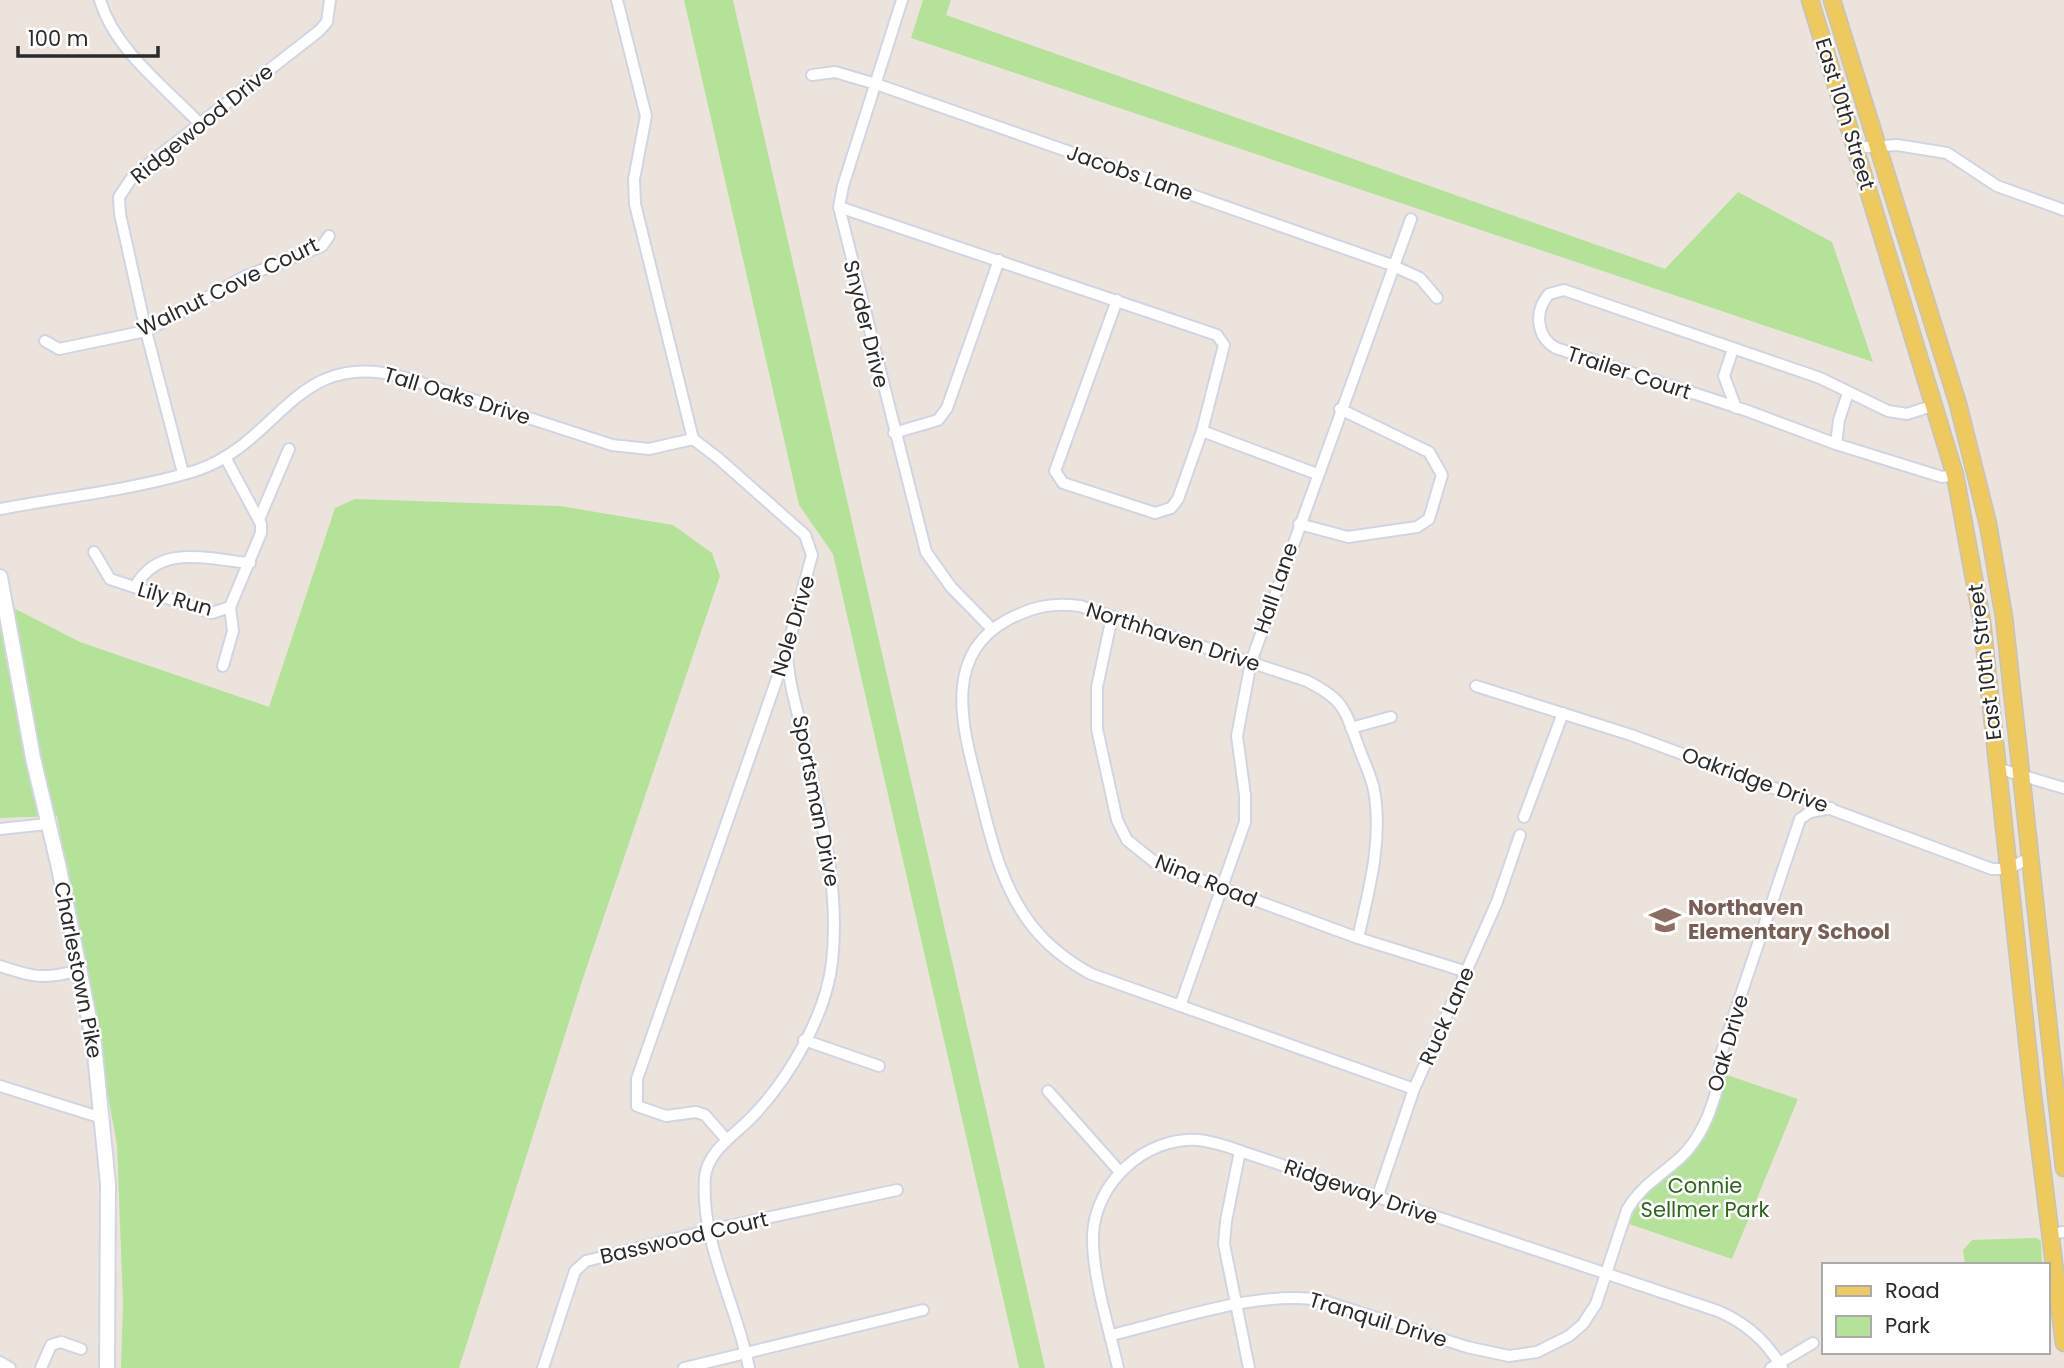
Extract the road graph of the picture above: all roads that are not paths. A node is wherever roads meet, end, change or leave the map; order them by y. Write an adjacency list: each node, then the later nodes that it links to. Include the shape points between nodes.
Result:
1 (100, 0): 9 (street, via 116,35)
2 (330, 0): 9 (street, Ridgewood Drive, via 327,22 319,32)
3 (617, 0): 29 (street, via 646,116 635,204)
4 (902, 0): 8 (street, Snyder Drive)
5 (1810, 0): 11 (main road, East 10th Street)
6 (1832, 0): 10 (main road, East 10th Street)
7 (812, 75): 8 (street, Jacobs Lane, via 835,72)
8 (876, 84): 12 (street, Snyder Drive); 17 (street, Jacobs Lane)
9 (199, 123): 20 (street, Ridgewood Drive, via 133,176 119,197)
10 (1876, 146): 11 (street); 13 (street, via 1947,153 1997,186); 36 (main road, East 10th Street, via 1958,404)
11 (1854, 148): 24 (main road, East 10th Street)
12 (839, 208): 16 (street); 28 (street, Snyder Drive)
13 (2064, 210)
14 (1411, 219): 17 (street, Hall Lane)
15 (329, 236): 20 (street, Walnut Cove Court, via 322,246 246,276)
16 (999, 260): 19 (street); 28 (street, via 947,408 938,420)
17 (1394, 266): 18 (street, Jacobs Lane, via 1420,278); 26 (street, Hall Lane)
18 (1437, 298)
19 (1117, 300): 27 (street, via 1217,335 1224,345); 27 (street, via 1055,471 1063,483 1155,513 1171,508 1178,499)
20 (146, 331): 21 (street, Walnut Cove Court, via 59,349); 33 (street, Ridgewood Drive)
21 (46, 341)
22 (1733, 349): 23 (street, Trailer Court, via 1820,378); 25 (street, via 1724,376); 25 (street, Trailer Court, via 1563,289 1549,294 1539,314 1544,339 1556,348)
23 (1848, 393): 24 (street, Trailer Court, via 1872,406 1907,414); 30 (street)
24 (1935, 405): 35 (main road, East 10th Street)
25 (1736, 408): 30 (street, Trailer Court)
26 (1340, 409): 34 (street, Hall Lane); 40 (street, via 1429,452 1442,475 1429,519 1417,527 1348,537)
27 (1202, 431): 34 (street)
28 (894, 433): 47 (street, Snyder Drive, via 926,552 951,587)
29 (693, 439): 32 (street, Tall Oaks Drive, via 649,449 612,445 403,377 361,370 324,378 302,391); 48 (street, Nole Drive, via 804,535 811,548 810,571)
30 (1836, 444): 35 (street, Trailer Court, via 1942,477)
31 (289, 449): 39 (street, Lily Run)
32 (225, 457): 33 (street, Tall Oaks Drive); 39 (street)
33 (183, 473): 38 (street, Tall Oaks Drive)
34 (1317, 474): 40 (street, Hall Lane)
35 (1955, 475): 37 (main road, East 10th Street)
36 (1984, 503): 37 (street); 56 (main road, East 10th Street, via 2004,617)
37 (1962, 507): 55 (main road, East 10th Street, via 1982,622)
38 (0, 509)
39 (260, 517): 42 (street, Lily Run, via 261,533)
40 (1299, 524): 49 (street, Hall Lane)
41 (94, 552): 44 (street, Lily Run, via 110,579)
42 (250, 563): 44 (street, via 172,557 158,560); 45 (street, Lily Run)
43 (0, 577): 60 (street, Charlestown Pike)
44 (135, 587): 45 (street, Lily Run, via 212,612)
45 (230, 607): 50 (street, via 233,631)
46 (1112, 617): 47 (street, Northhaven Drive, via 1080,606 1045,604); 49 (street, Northhaven Drive); 65 (street, Nina Road, via 1096,713 1121,830 1143,856)
47 (992, 628): 70 (street, Northhaven Drive, via 971,656 964,675 962,716 992,845 1017,904 1034,928 1074,965)
48 (787, 650): 71 (street, Sportsman Drive, via 835,895 826,996); 77 (street, Nole Drive, via 637,1079 637,1106 666,1116 705,1115)
49 (1251, 662): 54 (street, Northhaven Drive, via 1307,681 1331,695 1349,716); 65 (street, Hall Lane, via 1237,736 1246,811)
50 (223, 666)
51 (1476, 686): 52 (street, Oakridge Drive)
52 (1563, 713): 58 (street, Oakridge Drive); 59 (street)
53 (1391, 717): 54 (street)
54 (1351, 728): 66 (street, Northhaven Drive, via 1376,808 1376,848)
55 (1997, 768): 56 (street); 64 (main road, East 10th Street)
56 (2021, 773): 57 (street); 63 (main road, East 10th Street)
57 (2064, 788)
58 (1830, 808): 64 (street, Oakridge Drive, via 1992,869); 85 (street, Oak Drive, via 1800,819 1721,1054 1721,1073 1699,1135 1634,1198)
59 (1524, 817)
60 (47, 824): 61 (street); 68 (street, Charlestown Pike)
61 (0, 828)
62 (1520, 835): 69 (street, Ruck Lane)
63 (2029, 858): 64 (street); 79 (main road, East 10th Street)
64 (2008, 869): 84 (main road, East 10th Street)
65 (1222, 889): 66 (street, Nina Road); 70 (street, Hall Lane)
66 (1358, 939): 69 (street, Nina Road)
67 (0, 966): 68 (street, via 33,978)
68 (79, 970): 76 (street, Charlestown Pike)
69 (1467, 972): 74 (street, Ruck Lane)
70 (1180, 1006): 74 (street, Northhaven Drive)
71 (804, 1040): 72 (street); 77 (street, Sportsman Drive, via 754,1115)
72 (878, 1066)
73 (0, 1086): 76 (street)
74 (1414, 1089): 82 (street, Ruck Lane)
75 (1048, 1091): 80 (street)
76 (102, 1118): 97 (street, Charlestown Pike, via 108,1184)
77 (726, 1139): 83 (street, Sportsman Drive, via 706,1173)
78 (1240, 1151): 80 (street, Ridgeway Drive, via 1197,1140 1177,1142 1143,1155); 82 (street, Ridgeway Drive); 86 (street, via 1224,1244)
79 (2064, 1168)
80 (1120, 1172): 88 (street, Ridgeway Drive, via 1106,1189 1093,1237)
81 (897, 1190): 83 (street, Basswood Court)
82 (1377, 1198): 85 (street, Ridgeway Drive)
83 (710, 1230): 92 (street, Sportsman Drive); 98 (street, Basswood Court, via 586,1261 575,1271)
84 (2057, 1233): 90 (main road, East 10th Street)
85 (1606, 1273): 86 (street, Tranquil Drive, via 1596,1304 1583,1324 1537,1352 1509,1356 1321,1300 1283,1297); 94 (street, Ridgeway Drive, via 1739,1320 1766,1344)
86 (1235, 1306): 88 (street, Tranquil Drive); 102 (street)
87 (923, 1310): 92 (street)
88 (1111, 1335): 101 (street, Ridgeway Drive)
89 (1813, 1343): 94 (street)
90 (2064, 1343)
91 (81, 1349): 96 (street, via 61,1342 51,1345)
92 (746, 1353): 99 (street); 100 (street, Sportsman Drive)
93 (0, 1362): 95 (street)
94 (1777, 1366)
95 (10, 1368)
96 (41, 1368)
97 (107, 1368)
98 (543, 1368)
99 (684, 1368)
100 (749, 1368)
101 (1118, 1368)
102 (1249, 1368)

